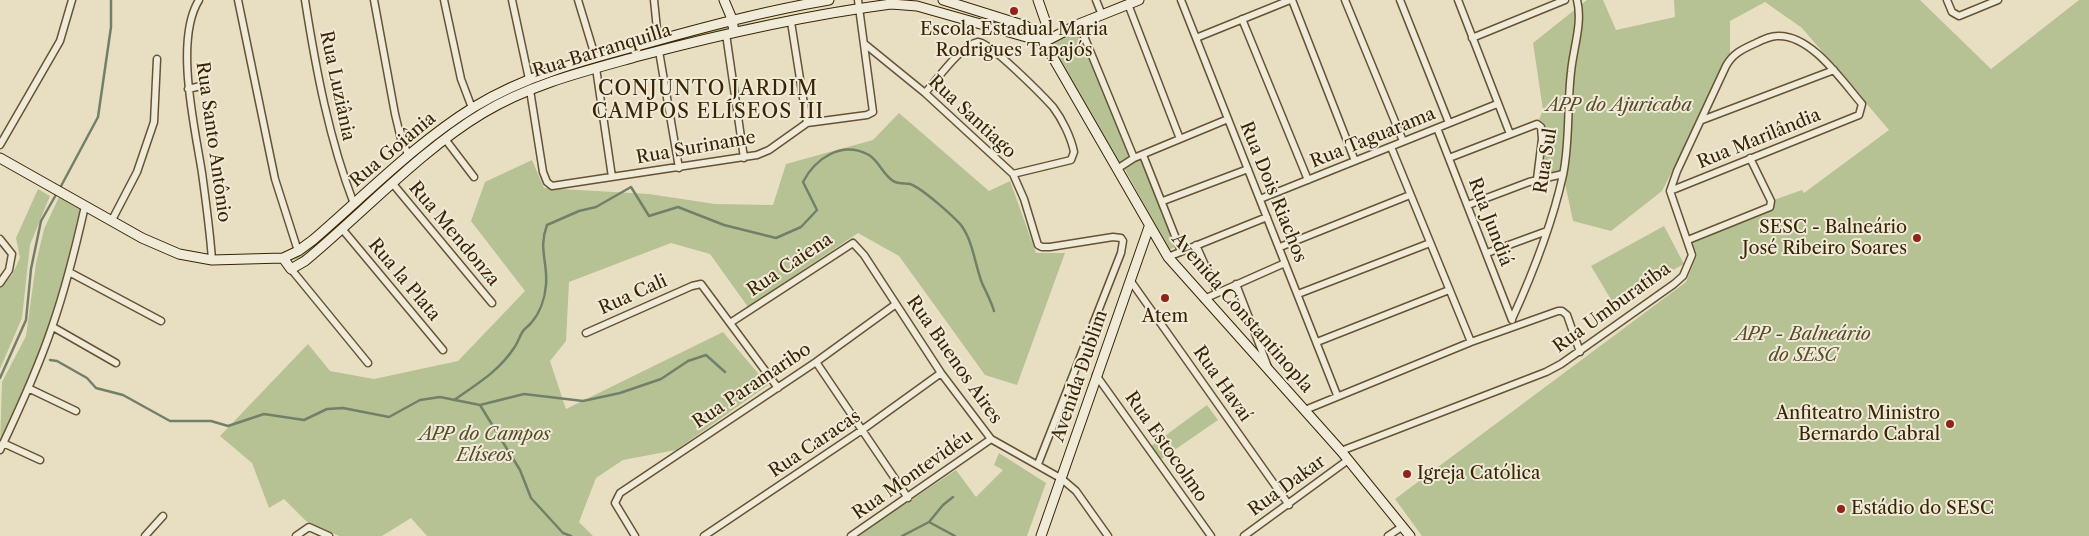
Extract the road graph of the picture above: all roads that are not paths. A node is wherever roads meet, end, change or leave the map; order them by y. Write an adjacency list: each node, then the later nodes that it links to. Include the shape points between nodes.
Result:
1 (72, 0): 62 (street, via 60,41)
2 (199, 0): 48 (street, Rua Santo Antônio, via 189,34)
3 (238, 0): 99 (street, via 275,178)
4 (305, 0): 86 (street, Rua Luziânia, via 332,139)
5 (374, 0): 65 (street, via 397,124)
6 (444, 0): 52 (street, via 461,79)
7 (512, 0): 46 (street)
8 (578, 0): 42 (street)
9 (654, 0): 37 (street)
10 (724, 0): 29 (street)
11 (829, 0): 29 (street, Rua Goiânia)
12 (943, 0): 39 (street, via 1026,26)
13 (1038, 0): 39 (street, via 1046,23)
14 (1096, 0): 28 (street)
15 (1139, 0): 26 (street)
16 (1181, 0): 35 (street, Rua Dois Riachos)
17 (1291, 0): 30 (street); 71 (street)
18 (1345, 0): 61 (street)
19 (1400, 0): 56 (street)
20 (1458, 0): 36 (street)
21 (1565, 0): 36 (street)
22 (1577, 0): 76 (street, Rua Sul, via 1579,20 1570,77)
23 (1947, 0): 24 (street, via 1952,12 1959,16)
24 (1998, 0)
25 (891, 2): 27 (street); 39 (street, via 917,6)
26 (1128, 4): 28 (street); 60 (street)
27 (859, 5): 31 (street, Rua Barranquilla); 40 (street)
28 (1102, 15): 32 (street)
29 (732, 19): 33 (street, Rua Goiânia); 34 (street)
30 (1242, 19): 35 (street); 80 (street)
31 (791, 22): 34 (street, Rua Barranquilla); 55 (street)
32 (1079, 24): 39 (street); 68 (street)
33 (693, 30): 37 (street, Rua Goiânia); 38 (street)
34 (730, 33): 38 (street, Rua Barranquilla); 67 (street)
35 (1196, 38): 53 (street, Rua Dois Riachos)
36 (1472, 38): 51 (street)
37 (658, 39): 42 (street, Rua Goiânia)
38 (695, 41): 41 (street, Rua Barranquilla)
39 (1044, 42): 73 (street, Avenida Constantinopla)
40 (866, 45): 50 (street, Rua Santiago); 55 (street, Rua Suriname, via 874,110 870,115)
41 (659, 51): 44 (street, Rua Barranquilla); 72 (street)
42 (595, 56): 46 (street, Rua Goiânia)
43 (157, 59): 90 (street, via 154,122 136,172)
44 (596, 68): 49 (street, Rua Barranquilla); 78 (street)
45 (1834, 70): 54 (street); 54 (street, via 1805,44 1786,36 1764,39 1731,57); 70 (street, Rua Marilândia, via 1862,104 1859,115)
46 (529, 79): 52 (street, Rua Goiânia)
47 (205, 85): 48 (street)
48 (188, 88): 105 (street, Rua Santo Antônio, via 208,209)
49 (530, 90): 52 (street, Rua Barranquilla); 78 (street, Rua Suriname, via 543,172 548,184)
50 (925, 93): 75 (street, Rua Santiago); 75 (street, via 965,49 983,43 1053,108 1074,149 1073,157 1064,161)
51 (1497, 104): 56 (street, Rua Taguarama); 58 (street)
52 (478, 108): 59 (street, Rua Barranquilla); 65 (street, Rua Goiânia)
53 (1228, 119): 60 (street); 74 (street, Rua Dois Riachos)
54 (1702, 120): 82 (street)
55 (806, 123): 67 (street, Rua Suriname, via 769,150)
56 (1449, 123): 57 (street, Rua Taguarama)
57 (1437, 128): 61 (street, Rua Taguarama); 69 (street, Rua Jundiá)
58 (1510, 134): 69 (street); 79 (street, via 1537,124 1541,127)
59 (446, 139): 77 (street); 81 (street, Rua Barranquilla)
60 (1180, 140): 64 (street)
61 (1403, 142): 63 (street, Rua Taguarama)
62 (0, 145)
63 (1391, 147): 71 (street, Rua Taguarama); 83 (street)
64 (1144, 155): 68 (street); 85 (street)
65 (409, 156): 86 (street, Rua Goiânia)
66 (0, 158): 88 (street, Rua Goiânia)
67 (744, 158): 72 (street, Rua Suriname)
68 (1134, 158): 73 (street)
69 (1449, 158): 87 (street, Rua Jundiá)
70 (1750, 158): 82 (street, Rua Marilândia); 95 (street, via 1771,201 1768,209)
71 (1355, 161): 80 (street, Rua Taguarama)
72 (680, 168): 78 (street, Rua Suriname)
73 (1117, 169): 91 (street, Avenida Constantinopla)
74 (1248, 169): 84 (street, Rua Dois Riachos); 85 (street)
75 (1013, 174): 146 (street, Rua Santiago, via 1024,199 1036,243 1042,248 1113,236 1123,241)
76 (1563, 174): 79 (street); 93 (street, Rua Sul)
77 (474, 177)
78 (612, 177)
79 (1537, 179): 87 (street)
80 (1308, 180): 84 (street, Rua Taguarama)
81 (393, 184): 92 (street, Rua Barranquilla); 116 (street, Rua Mendonza)
82 (1670, 191): 95 (street, Rua Umburatiba)
83 (1410, 195): 96 (street); 98 (street)
84 (1260, 199): 89 (street, Rua Dois Riachos)
85 (1163, 201): 100 (street)
86 (354, 204): 99 (street, Rua Goiânia)
87 (1468, 205): 101 (street, Rua Jundiá)
88 (85, 206): 90 (street, Rua Goiânia); 108 (street)
89 (1267, 217): 97 (street); 98 (street, Rua Dois Riachos)
90 (112, 220): 105 (street, Rua Goiânia, via 172,252)
91 (1149, 227): 103 (street, Avenida Constantinopla); 109 (street, Avenida Dublim)
92 (343, 230): 107 (street, Rua Barranquilla); 126 (street, Rua la Plata)
93 (1547, 232): 101 (street); 118 (street, Rua Sul)
94 (0, 239): 110 (street, via 12,254 9,270)
95 (1688, 240): 127 (street, Rua Umburatiba, via 1692,255 1683,276)
96 (1430, 243): 112 (street); 114 (street)
97 (1196, 245): 100 (street); 113 (street)
98 (1280, 247): 106 (street, Rua Dois Riachos)
99 (298, 251): 104 (street, Rua Goiânia)
100 (1181, 251): 103 (street)
101 (1487, 253): 118 (street, Rua Jundiá)
102 (864, 255): 117 (street, Rua Buenos Aires); 120 (street, Rua Caiena, via 856,244 849,244)
103 (1168, 257): 115 (street, Avenida Constantinopla)
104 (283, 258): 105 (street, Rua Goiânia); 107 (street)
105 (212, 260)
106 (1285, 263): 111 (street); 114 (street, Rua Dois Riachos)
107 (291, 269): 130 (street)
108 (69, 272): 119 (street); 121 (street)
109 (1130, 280): 133 (street, Avenida Dublim); 149 (street, Rua Havaí)
110 (0, 283)
111 (1236, 284): 113 (street); 131 (street)
112 (1449, 290): 124 (street); 125 (street)
113 (1216, 292): 115 (street)
114 (1298, 294): 124 (street, Rua Dois Riachos)
115 (1204, 299): 131 (street, Avenida Constantinopla)
116 (492, 303)
117 (896, 304): 128 (street, Rua Paramaribo); 132 (street, Rua Buenos Aires)
118 (1512, 319): 122 (street, Rua Jundiá)
119 (161, 320)
120 (730, 322): 123 (street, Rua Cali, via 701,284); 135 (street)
121 (52, 326): 129 (street); 134 (street)
122 (1514, 327): 125 (street); 127 (street, via 1562,311 1572,326)
123 (586, 333)
124 (1317, 342): 136 (street, Rua Dois Riachos)
125 (1471, 342): 136 (street)
126 (443, 350)
127 (1580, 352): 143 (street, Rua Umburatiba, via 1546,372)
128 (816, 362): 135 (street, Rua Paramaribo); 139 (street)
129 (116, 363)
130 (368, 363)
131 (1270, 372): 137 (street, Avenida Constantinopla)
132 (941, 373): 139 (street, Rua Caracas); 140 (street, Rua Buenos Aires)
133 (1096, 375): 147 (street, Avenida Dublim); 160 (street, Rua Estocolmo)
134 (28, 388): 138 (street); 141 (street)
135 (778, 388): 155 (street, Rua Paramaribo, via 618,496 615,504)
136 (1337, 396): 137 (street)
137 (1305, 410): 143 (street, Avenida Constantinopla)
138 (76, 411)
139 (862, 430): 148 (street); 156 (street, Rua Caracas)
140 (991, 439): 146 (street, Rua Buenos Aires); 148 (street, Rua Montevidéu)
141 (3, 443): 142 (street); 144 (street)
142 (0, 450)
143 (1342, 451): 145 (street, Avenida Constantinopla)
144 (40, 460)
145 (1348, 460): 149 (street, Rua Dakar); 151 (street, Avenida Constantinopla)
146 (1038, 464): 147 (street, Rua Buenos Aires)
147 (1062, 479): 158 (street, Avenida Dublim); 159 (street, Rua Buenos Aires, via 1076,491)
148 (908, 498): 157 (street, Rua Montevidéu)
149 (1289, 505): 161 (street, Rua Dakar)
150 (163, 516): 152 (street)
151 (1403, 526): 162 (street); 163 (street, Avenida Constantinopla)
152 (145, 536)
153 (296, 536): 154 (street, via 309,527)
154 (329, 536)
155 (635, 536)
156 (704, 536)
157 (852, 536)
158 (1041, 536)
159 (1108, 536)
160 (1211, 536)
161 (1244, 536)
162 (1388, 536)
163 (1410, 536)

